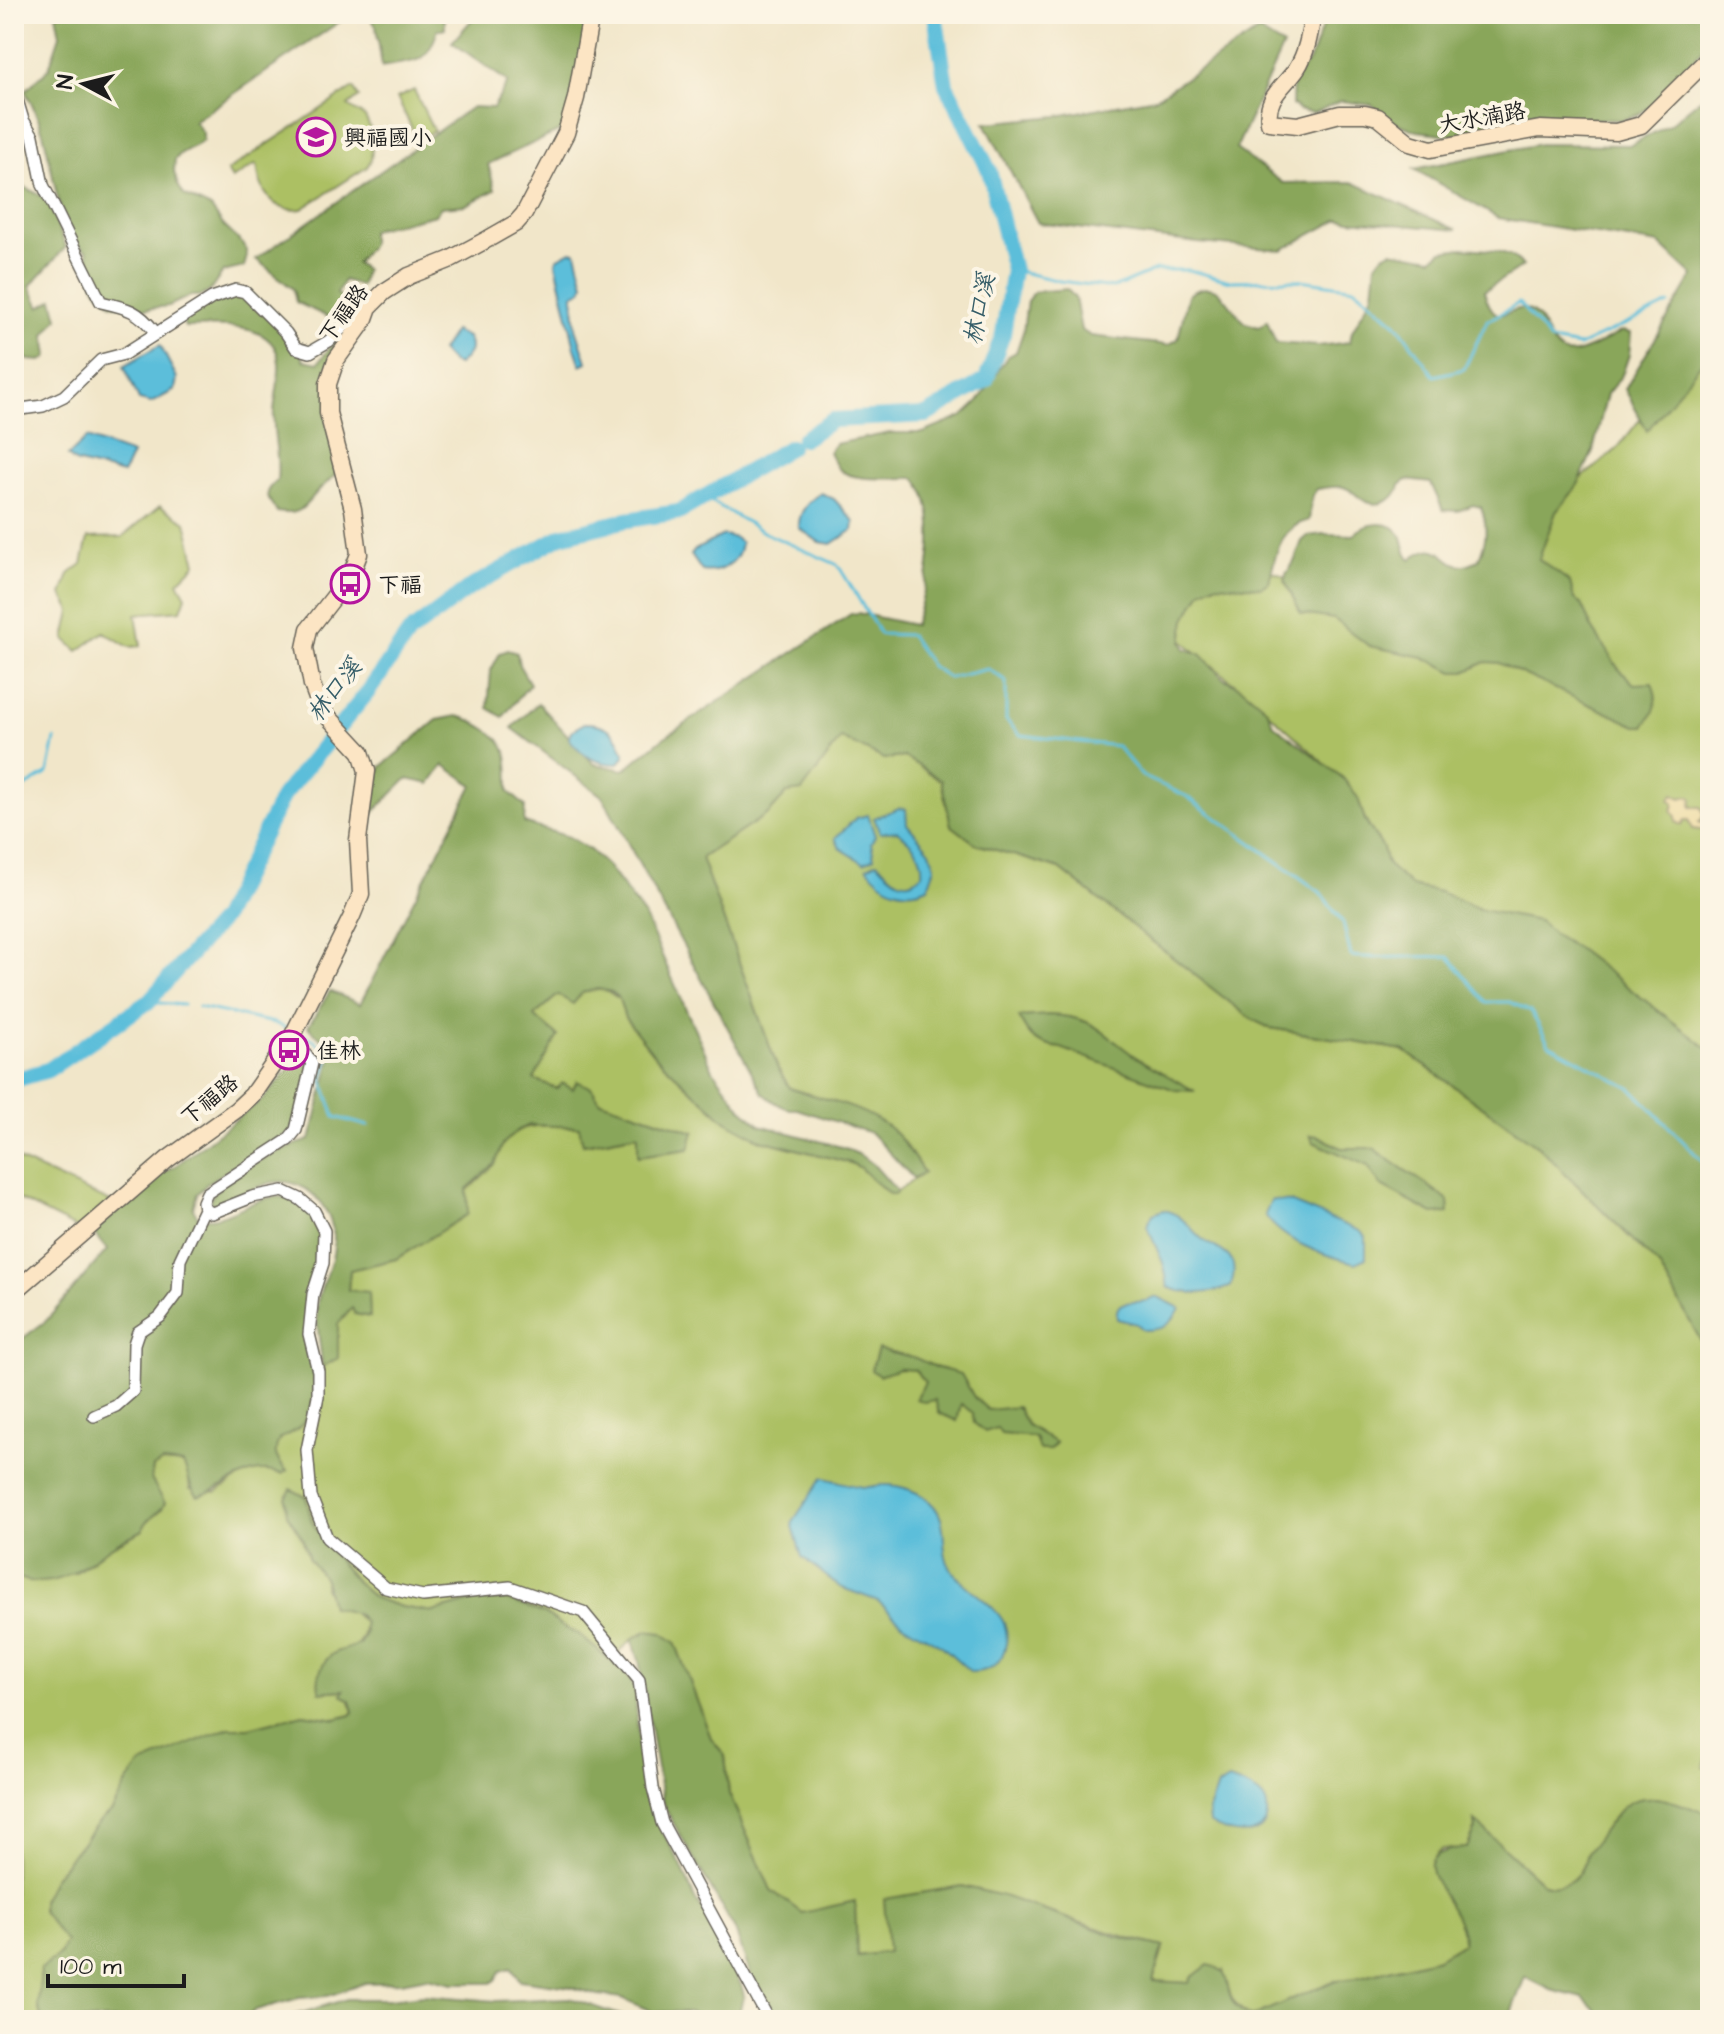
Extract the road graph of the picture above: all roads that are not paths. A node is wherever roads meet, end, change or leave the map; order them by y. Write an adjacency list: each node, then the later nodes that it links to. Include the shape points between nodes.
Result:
1 (591, 14): 6 (main road, 下福路, via 566,133 524,214 466,252 395,284 369,307)
2 (1313, 14): 3 (main road, 大水湳路, via 1298,67 1273,96 1269,122 1298,125 1340,114 1365,114 1378,117 1410,143 1431,149 1540,129 1616,132 1641,125)
3 (1710, 57)
4 (14, 90): 5 (street)
5 (17, 105): 7 (street, via 33,136 43,185 101,302 129,308)
6 (364, 321): 7 (street, via 355,315 310,352 296,348 245,292 236,290); 9 (main road, 下福路, via 336,360 328,384 328,413 359,554 351,575 309,629 305,648 321,709 356,745 367,771 358,840 361,894)
7 (155, 332): 8 (street, via 124,354 101,360 64,396)
8 (14, 410)
9 (292, 1037): 10 (street, via 312,1063 296,1130 207,1193); 11 (main road, 下福路, via 244,1103 168,1159)
10 (204, 1209): 12 (street, via 180,1260 178,1293 160,1317 138,1332 133,1391); 13 (street, via 212,1213 283,1191 314,1211 324,1231 309,1334 318,1396 307,1450 311,1497 327,1538 386,1588 423,1596 510,1587 583,1612 639,1680 662,1823)
11 (14, 1292)
12 (94, 1416)
13 (769, 2020)

